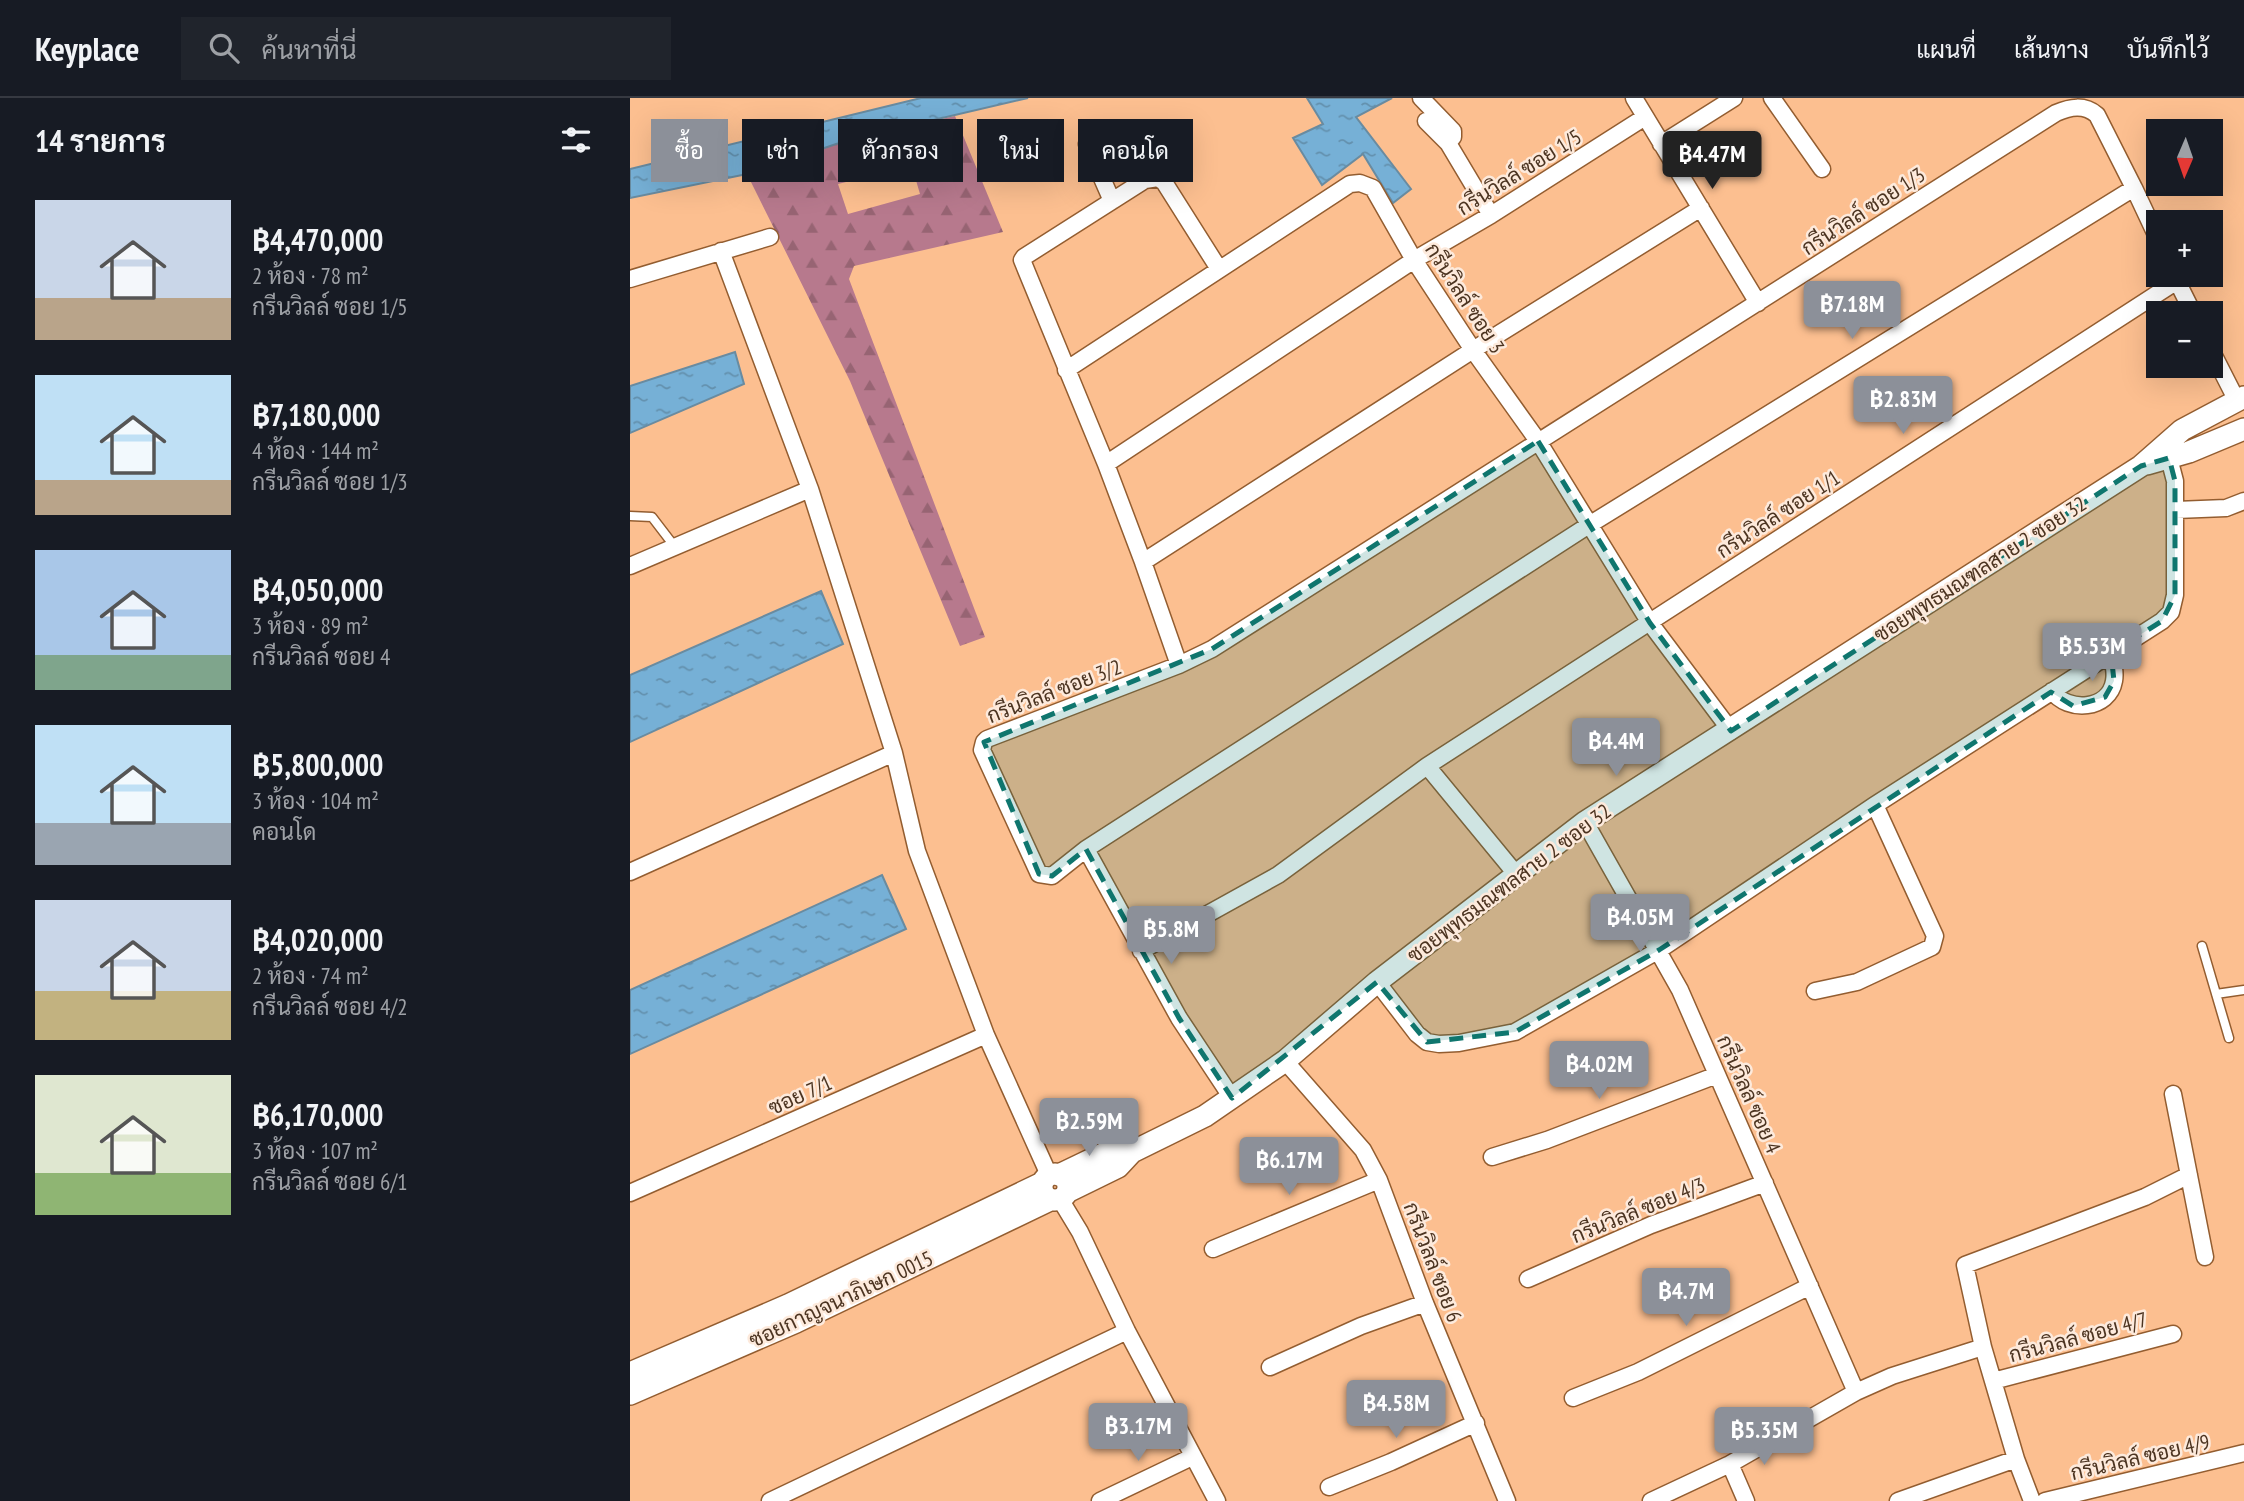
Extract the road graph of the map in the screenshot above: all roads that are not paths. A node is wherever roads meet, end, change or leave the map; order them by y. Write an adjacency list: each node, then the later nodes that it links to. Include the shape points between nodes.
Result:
1 (1421, 98): 7 (street, via 1453,131)
2 (1634, 98): 5 (street)
3 (1734, 98): 8 (street)
4 (1772, 98): 9 (street)
5 (1645, 117): 8 (street); 15 (street, กรีนวิลล์ ซอย 1/5)
6 (1426, 121): 7 (street)
7 (1448, 143): 15 (street)
8 (1661, 144): 13 (street)
9 (1822, 169)
10 (1104, 182): 12 (street)
11 (2134, 188): 14 (street, กรีนวิลล์ ซอย 1/3); 22 (street, กรีนวิลล์ ซอย 1/3, via 2096,115 2085,108 2063,110); 36 (street, กรีนวิลล์ ซอย 3/2)
12 (1112, 201): 19 (street, via 1145,180 1161,180); 24 (street, via 1022,260)
13 (1701, 208): 22 (street); 23 (street)
14 (2146, 214)
15 (1490, 215): 18 (street, กรีนวิลล์ ซอย 1/5)
16 (770, 237): 17 (street)
17 (721, 251): 20 (street); 32 (street)
18 (1414, 260): 19 (street, กรีนวิลล์ ซอย 3, via 1373,188 1360,183 1350,184); 23 (street, กรีนวิลล์ ซอย 3); 30 (street, กรีนวิลล์ ซอย 1/5)
19 (1219, 269): 24 (street, กรีนวิลล์ ซอย 3)
20 (630, 279)
21 (2161, 287): 40 (street, กรีนวิลล์ ซอย 1/1)
22 (1758, 303): 28 (street, กรีนวิลล์ ซอย 1/3)
23 (1473, 350): 28 (street, กรีนวิลล์ ซอย 3); 38 (street)
24 (1066, 370): 30 (street)
25 (2223, 371): 26 (street)
26 (2242, 405): 31 (street, ซอยพุทธมณฑลสาย 2 ซอย 32, via 2182,430)
27 (2244, 429): 29 (street, ซอยพุทธมณฑลสาย 2 ซอย 32)
28 (1538, 441): 36 (street, กรีนวิลล์ ซอย 3); 42 (street, กรีนวิลล์ ซอย 3/2, via 1212,649)
29 (2169, 458): 31 (street, ซอยพุทธมณฑลสาย 2 ซอย 32); 34 (street)
30 (1106, 464): 38 (street)
31 (2141, 466): 44 (street, ซอยพุทธมณฑลสาย 2 ซอย 32)
32 (810, 489): 37 (street); 45 (street)
33 (2244, 501): 34 (street, via 2226,509)
34 (2176, 510): 41 (street, via 2171,612)
35 (630, 516): 37 (lane, via 652,517)
36 (1588, 525): 40 (street, กรีนวิลล์ ซอย 3); 49 (street, กรีนวิลล์ ซอย 3/2)
37 (675, 547): 39 (street)
38 (1143, 562): 42 (street)
39 (630, 566)
40 (1650, 623): 44 (street, กรีนวิลล์ ซอย 3); 46 (street, กรีนวิลล์ ซอย 1/1)
41 (2111, 653): 43 (street); 43 (street, via 2114,681 2105,697 2073,706)
42 (1178, 664): 49 (street, กรีนวิลล์ ซอย 3/2, via 984,742 982,750 1039,874 1052,876)
43 (2052, 691): 47 (street)
44 (1731, 731): 48 (street, ซอยพุทธมณฑลสาย 2 ซอย 32)
45 (894, 754): 50 (street); 59 (street, via 917,851)
46 (1427, 766): 51 (street); 54 (street, กรีนวิลล์ ซอย 1/1, via 1278,875)
47 (1875, 805): 53 (street); 57 (street, via 1935,943 1857,982)
48 (1586, 822): 51 (street, ซอยพุทธมณฑลสาย 2 ซอย 32); 53 (street, กรีนวิลล์ ซอย 4)
49 (1086, 849): 54 (street)
50 (630, 872)
51 (1516, 874): 55 (street, ซอยพุทธมณฑลสาย 2 ซอย 32)
52 (2202, 946): 58 (lane)
53 (1659, 950): 55 (street, via 1515,1031 1459,1043 1427,1042); 62 (street, กรีนวิลล์ ซอย 4)
54 (1142, 951): 64 (street)
55 (1377, 982): 61 (street, ซอยพุทธมณฑลสาย 2 ซอย 32)
56 (2244, 990): 58 (lane)
57 (1815, 991)
58 (2216, 994): 60 (lane)
59 (986, 1035): 69 (street); 70 (street, ซอย 7/1)
60 (2229, 1038)
61 (1285, 1060): 64 (street, ซอยพุทธมณฑลสาย 2 ซอย 32); 67 (street, กรีนวิลล์ ซอย 6, via 1363,1150)
62 (1717, 1075): 65 (street); 68 (street, กรีนวิลล์ ซอย 4)
63 (2173, 1094): 66 (street)
64 (1232, 1098): 69 (street, ซอยพุทธมณฑลสาย 2 ซอย 32, via 1132,1152 1118,1167)
65 (1492, 1157)
66 (2189, 1175): 72 (street); 78 (street, via 2145,1197 1967,1262 1964,1267)
67 (1379, 1180): 71 (street); 75 (street, กรีนวิลล์ ซอย 6)
68 (1765, 1183): 73 (street, กรีนวิลล์ ซอย 4/3, via 1651,1225); 74 (street, กรีนวิลล์ ซอย 4)
69 (1055, 1187): 76 (street); 80 (street, ซอยกาญจนาภิเษก 0015); 83 (street, ซอยกาญจนาภิเษก 0015, via 796,1322)
70 (630, 1193)
71 (1213, 1249)
72 (2205, 1257)
73 (1528, 1279)
74 (1810, 1286): 82 (street, กรีนวิลล์ ซอย 4); 84 (street, via 1638,1372)
75 (1426, 1303): 79 (street); 85 (street, กรีนวิลล์ ซอย 6)
76 (1127, 1331): 87 (street); 91 (street)
77 (2173, 1334): 81 (street, กรีนวิลล์ ซอย 4/7)
78 (1983, 1347): 81 (street); 82 (street)
79 (1270, 1367)
80 (630, 1373)
81 (1993, 1381): 88 (street)
82 (1856, 1392): 89 (street)
83 (630, 1394)
84 (1573, 1398)
85 (1476, 1423): 90 (street); 95 (street, กรีนวิลล์ ซอย 6)
86 (2244, 1453): 100 (street, กรีนวิลล์ ซอย 4/9)
87 (1192, 1457): 93 (street); 94 (street)
88 (2016, 1459): 98 (street); 99 (street)
89 (1730, 1464): 96 (street); 97 (street)
90 (1329, 1487)
91 (802, 1494): 92 (street)
92 (769, 1501)
93 (1100, 1501)
94 (1217, 1501)
95 (1507, 1501)
96 (1651, 1501)
97 (1746, 1501)
98 (1898, 1501)
99 (2032, 1501)
100 (2045, 1501)

